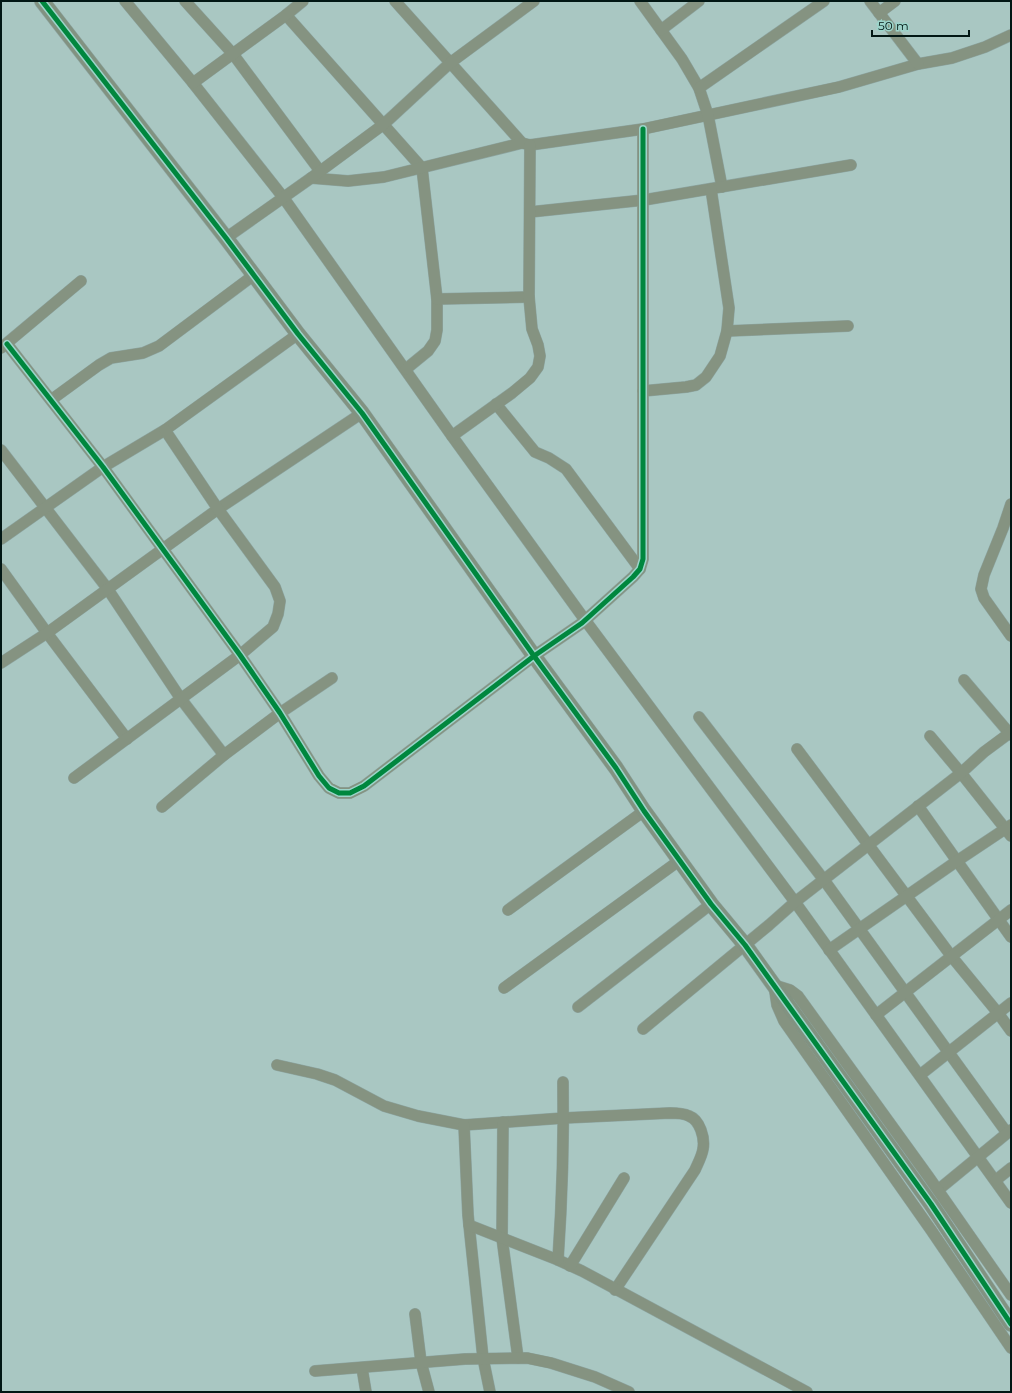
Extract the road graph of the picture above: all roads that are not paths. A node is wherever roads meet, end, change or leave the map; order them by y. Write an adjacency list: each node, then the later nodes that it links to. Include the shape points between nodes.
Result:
1 (42, 1): 33 (street)
2 (125, 1): 19 (street)
3 (185, 1): 16 (street)
4 (303, 1): 13 (street)
5 (395, 1): 17 (street)
6 (534, 1): 17 (street)
7 (640, 1): 14 (street)
8 (699, 1): 14 (street)
9 (824, 1): 20 (street)
10 (870, 1): 12 (street)
11 (895, 1): 12 (street)
12 (879, 13): 18 (street)
13 (286, 15): 16 (street); 22 (street)
14 (661, 30): 20 (street)
15 (1011, 35): 18 (street, via 952,58)
16 (233, 54): 19 (street); 27 (street)
17 (450, 63): 22 (street); 24 (street)
18 (918, 64): 21 (street, via 839,87)
19 (193, 83): 30 (street)
20 (699, 88): 21 (street)
21 (708, 115): 23 (street); 28 (street)
22 (384, 124): 26 (street); 27 (street)
23 (643, 129): 24 (street); 31 (street)
24 (526, 144): 26 (street); 32 (street)
25 (851, 165): 28 (street)
26 (422, 168): 27 (street, via 384,177 348,181); 37 (street)
27 (316, 175): 30 (street)
28 (722, 187): 29 (street)
29 (710, 188): 31 (street); 39 (street, via 729,308)
30 (283, 197): 33 (street); 42 (street)
31 (644, 200): 32 (street); 43 (street)
32 (530, 212): 36 (street)
33 (226, 238): 34 (street)
34 (254, 275): 40 (street); 44 (street, via 160,346 143,353 111,358)
35 (81, 281): 41 (street)
36 (529, 297): 37 (street); 45 (street, via 532,330 540,356 538,367 530,378)
37 (437, 299): 42 (street, via 438,330 435,341 428,351)
38 (848, 326): 39 (street)
39 (727, 331): 43 (street, via 720,356 706,377 696,386)
40 (298, 334): 46 (street); 47 (street)
41 (4, 346): 44 (street)
42 (406, 369): 48 (street)
43 (644, 391): 58 (street, via 643,558)
44 (51, 400): 50 (street)
45 (496, 404): 48 (street); 58 (street, via 535,452 566,469)
46 (362, 413): 53 (street); 64 (street)
47 (165, 430): 50 (street); 53 (street)
48 (452, 436): 60 (street)
49 (1, 450): 52 (street)
50 (103, 467): 52 (street); 56 (street)
51 (1011, 504): 54 (street)
52 (45, 509): 55 (street); 59 (street)
53 (218, 509): 56 (street); 63 (street, via 275,587 280,601 273,627)
54 (1007, 530): 62 (street, via 984,575 982,589 984,598)
55 (1, 539)
56 (162, 548): 59 (street); 63 (street)
57 (1, 568): 61 (street)
58 (640, 569): 60 (street)
59 (108, 588): 61 (street); 68 (street)
60 (584, 622): 64 (street); 88 (street)
61 (47, 632): 65 (street); 73 (street)
62 (1011, 636)
63 (240, 655): 68 (street); 69 (street)
64 (534, 656): 69 (street, via 364,786 350,793 339,793 330,788 319,776); 80 (street, via 616,768)
65 (1, 663)
66 (332, 678): 69 (street)
67 (964, 680): 71 (street)
68 (181, 699): 73 (street); 75 (street)
69 (280, 713): 75 (street)
70 (699, 717): 85 (street)
71 (1010, 733): 76 (street)
72 (930, 736): 76 (street)
73 (127, 739): 77 (street)
74 (797, 749): 82 (street)
75 (224, 755): 78 (street)
76 (961, 773): 79 (street); 81 (street)
77 (74, 778)
78 (162, 806)
79 (918, 806): 82 (street); 84 (street)
80 (644, 811): 83 (street); 89 (street)
81 (1009, 830): 84 (street)
82 (869, 845): 85 (street); 86 (street)
83 (680, 860): 87 (street); 98 (street)
84 (957, 861): 86 (street); 91 (street)
85 (824, 880): 88 (street); 92 (street)
86 (907, 896): 92 (street); 96 (street)
87 (711, 904): 94 (street); 101 (street)
88 (792, 905): 94 (street); 95 (street)
89 (508, 910)
90 (1011, 910): 91 (street)
91 (999, 920): 93 (street); 96 (street)
92 (859, 929): 95 (street); 99 (street)
93 (1011, 937)
94 (745, 945): 97 (street); 104 (street)
95 (830, 950): 103 (street)
96 (952, 957): 99 (street); 102 (street)
97 (774, 985): 118 (street, via 790,990 798,996); 127 (street, via 931,1204); 128 (street, via 777,1005 784,1021)
98 (504, 988)
99 (905, 992): 103 (street); 106 (street)
100 (1011, 1003): 102 (street)
101 (578, 1007)
102 (998, 1012): 105 (street); 106 (street)
103 (876, 1015): 108 (street)
104 (642, 1029)
105 (1011, 1031)
106 (949, 1052): 108 (street); 113 (street)
107 (277, 1065): 112 (street, via 335,1080 384,1106)
108 (920, 1075): 114 (street)
109 (563, 1082): 110 (street)
110 (564, 1118): 111 (street); 122 (street); 124 (street, via 682,1114 691,1116 699,1126 704,1139 703,1150 695,1170)
111 (503, 1122): 112 (street); 121 (street)
112 (464, 1125): 120 (street)
113 (1009, 1131): 114 (street)
114 (975, 1158): 117 (street); 118 (street)
115 (1011, 1168): 117 (street)
116 (624, 1178): 123 (street)
117 (996, 1180): 119 (street)
118 (938, 1190): 125 (street)
119 (1011, 1203)
120 (469, 1225): 121 (street); 129 (street)
121 (502, 1238): 122 (street); 130 (street)
122 (558, 1260): 123 (street)
123 (570, 1266): 124 (street)
124 (615, 1290): 138 (street)
125 (1011, 1295)
126 (415, 1314): 131 (street)
127 (1011, 1324)
128 (1011, 1348)
129 (482, 1358): 130 (street); 131 (street); 136 (street)
130 (518, 1358): 137 (street, via 551,1363 595,1377)
131 (421, 1362): 132 (street); 135 (street)
132 (362, 1368): 133 (street); 134 (street)
133 (315, 1371)
134 (366, 1392)
135 (429, 1392)
136 (490, 1392)
137 (629, 1392)
138 (807, 1392)

